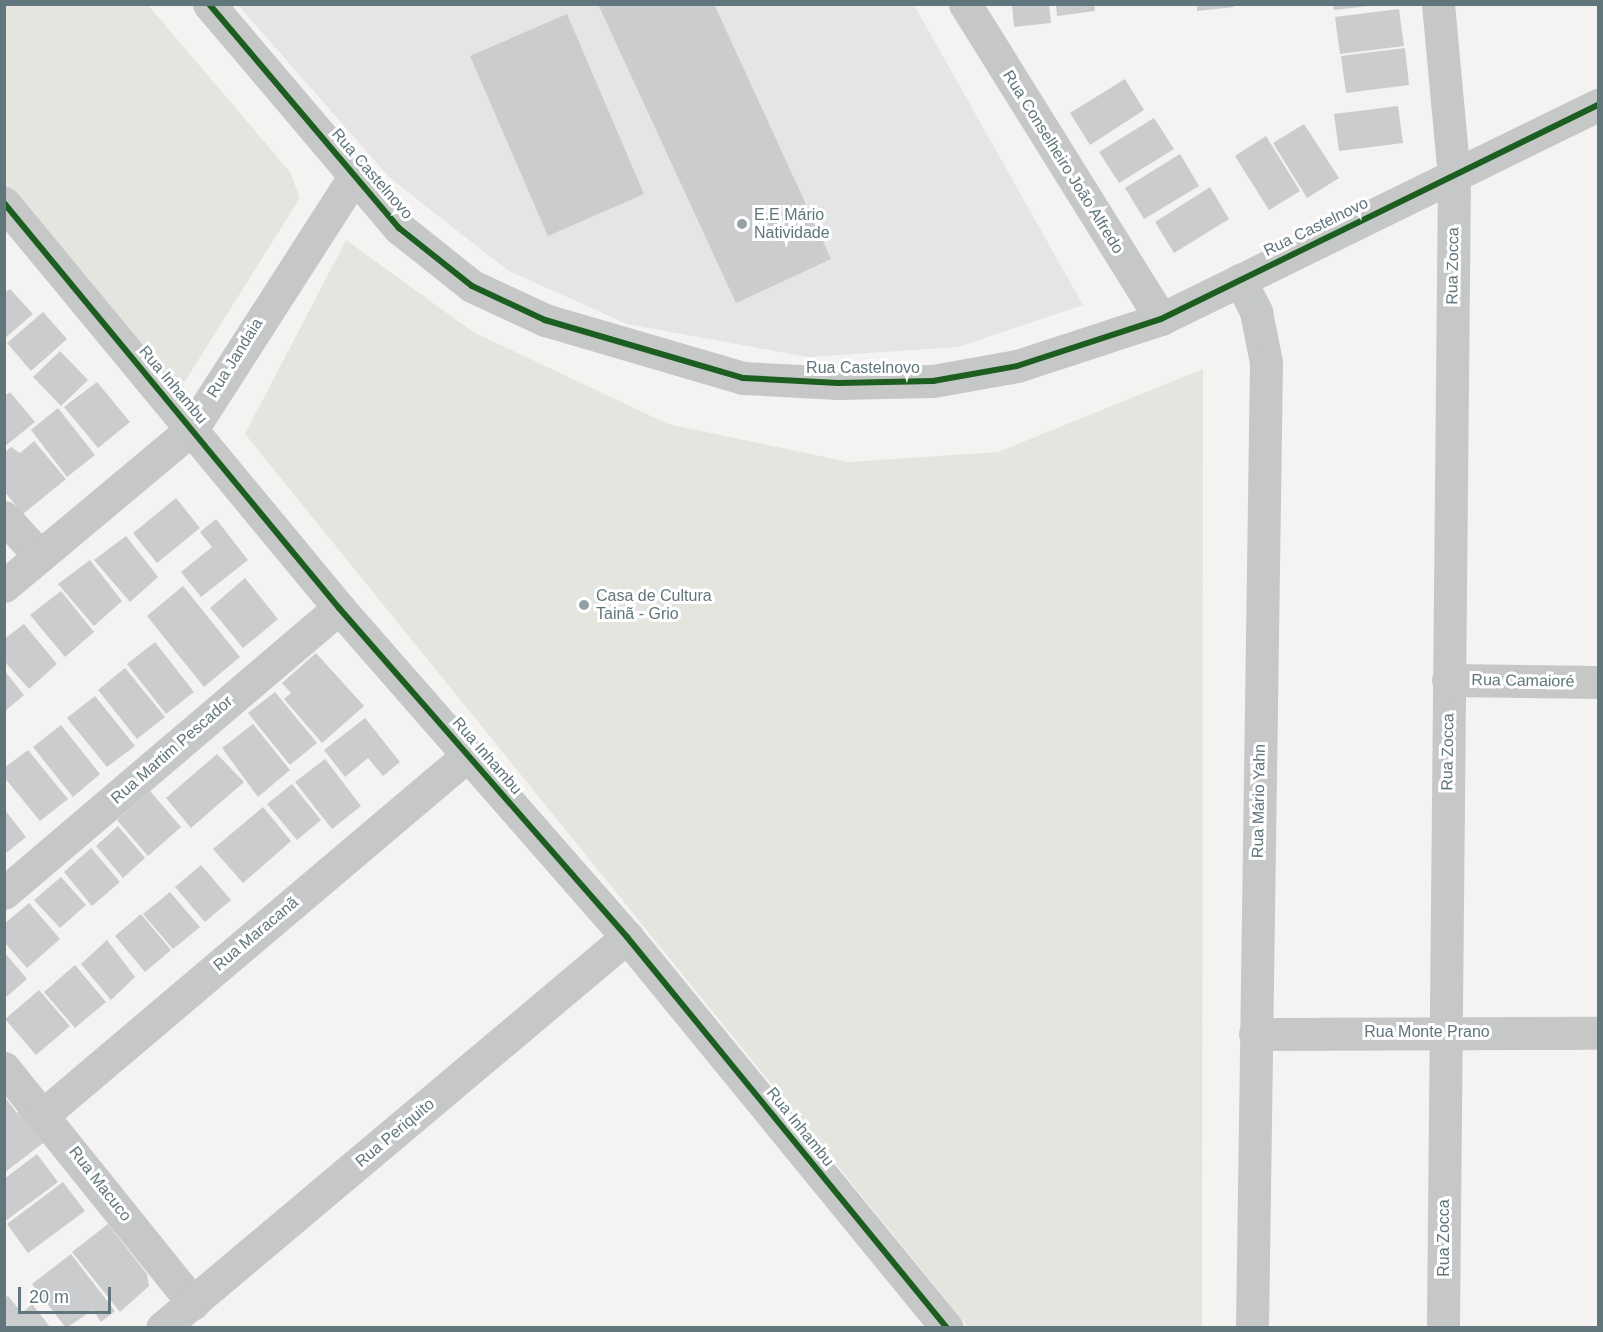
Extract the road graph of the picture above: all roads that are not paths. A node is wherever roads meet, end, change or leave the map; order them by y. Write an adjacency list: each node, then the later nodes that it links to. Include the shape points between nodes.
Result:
1 (209, 4): 5 (street, Rua Castelnovo)
2 (965, 4): 9 (street, Rua Conselheiro João Alfredo)
3 (1438, 4): 6 (street, Rua Zocca)
4 (1599, 105): 6 (street, Rua Castelnovo)
5 (354, 175): 9 (street, Rua Castelnovo, via 399,228 472,286 545,320 743,378 838,383 933,381 1017,366); 10 (street, Rua Jandaia)
6 (1454, 176): 8 (street, Rua Castelnovo); 15 (street, Rua Zocca)
7 (4, 203): 10 (street, Rua Inhambu)
8 (1240, 280): 9 (street, Rua Castelnovo); 22 (street, Rua Mário Yahn, via 1256,312 1266,362)
9 (1161, 319)
10 (192, 429): 12 (street, Rua Jandaia); 14 (street, Rua Inhambu)
11 (4, 517): 12 (street)
12 (40, 556): 13 (street, Rua Jandaia)
13 (4, 586)
14 (339, 608): 17 (street, Rua Inhambu); 18 (street, Rua Martim Pescador)
15 (1448, 680): 16 (street, Rua Camaioré); 20 (street, Rua Zocca)
16 (1599, 682)
17 (468, 755): 19 (street, Rua Inhambu); 24 (street, Rua Maracanã)
18 (4, 893)
19 (627, 937): 25 (street, Rua Periquito); 27 (street, Rua Inhambu)
20 (1445, 1032): 21 (street, Rua Monte Prano); 22 (street, Rua Monte Prano); 29 (street, Rua Zocca)
21 (1599, 1033)
22 (1255, 1034): 28 (street, Rua Mário Yahn)
23 (4, 1068): 24 (street, Rua Macuco)
24 (44, 1114): 25 (street, Rua Macuco)
25 (193, 1303): 26 (street, Rua Periquito)
26 (162, 1328)
27 (947, 1328)
28 (1252, 1328)
29 (1443, 1328)

